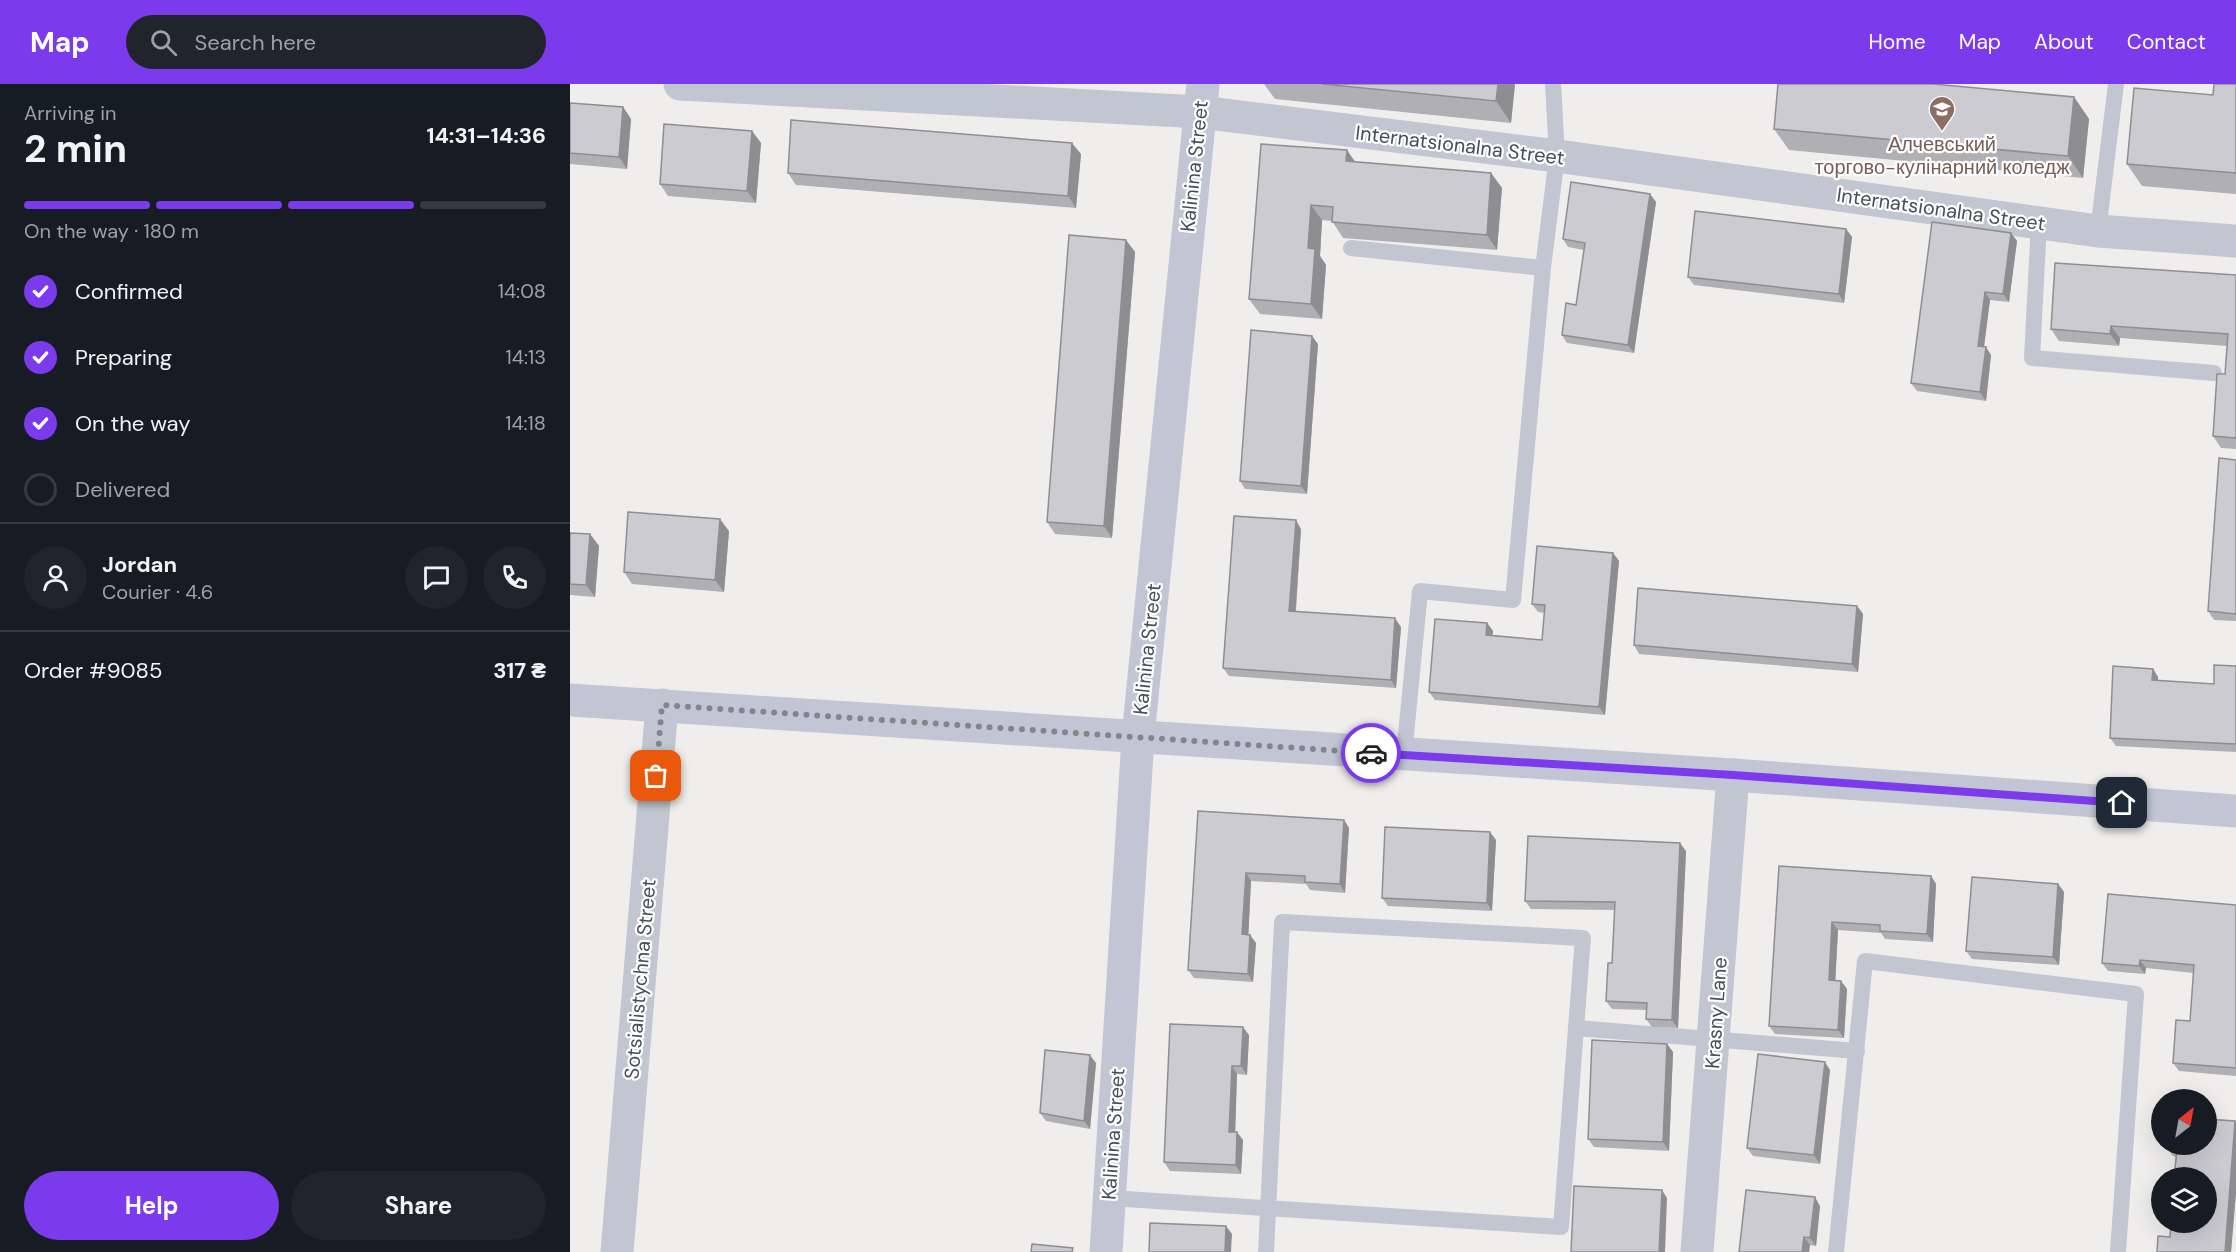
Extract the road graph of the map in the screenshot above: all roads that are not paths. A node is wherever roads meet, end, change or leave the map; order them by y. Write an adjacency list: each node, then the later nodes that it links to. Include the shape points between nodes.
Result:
1 (680, 84): 4 (street, Internatsionalna Street)
2 (1553, 84): 5 (lane)
3 (2116, 84): 7 (lane)
4 (1201, 98): 5 (street, Internatsionalna Street); 14 (street, Kalinina Street)
5 (1557, 156): 6 (street, Internatsionalna Street); 10 (lane)
6 (2039, 222): 7 (street, Internatsionalna Street); 11 (lane, via 2032,358)
7 (2098, 231): 8 (street, Internatsionalna Street)
8 (2236, 241)
9 (1351, 248): 10 (lane)
10 (1544, 268): 15 (lane, via 1513,600 1420,591)
11 (2214, 373)
12 (570, 700): 13 (street)
13 (662, 705): 14 (street); 23 (street, Sotsialistychna Street)
14 (1138, 737): 15 (street); 21 (street, Kalinina Street)
15 (1404, 755): 16 (street)
16 (1733, 775): 17 (street); 19 (street, Krasny Lane)
17 (2236, 812)
18 (1576, 1028): 19 (lane); 22 (lane, via 1561,1227); 22 (lane, via 1583,938 1282,922)
19 (1714, 1038): 20 (lane); 26 (street, Krasny Lane)
20 (1857, 1051): 27 (lane); 28 (lane, via 1865,961 2136,994)
21 (1110, 1198): 22 (lane); 24 (street, Kalinina Street)
22 (1269, 1209): 25 (lane)
23 (617, 1252)
24 (1106, 1252)
25 (1266, 1252)
26 (1697, 1252)
27 (1836, 1252)
28 (2118, 1252)

